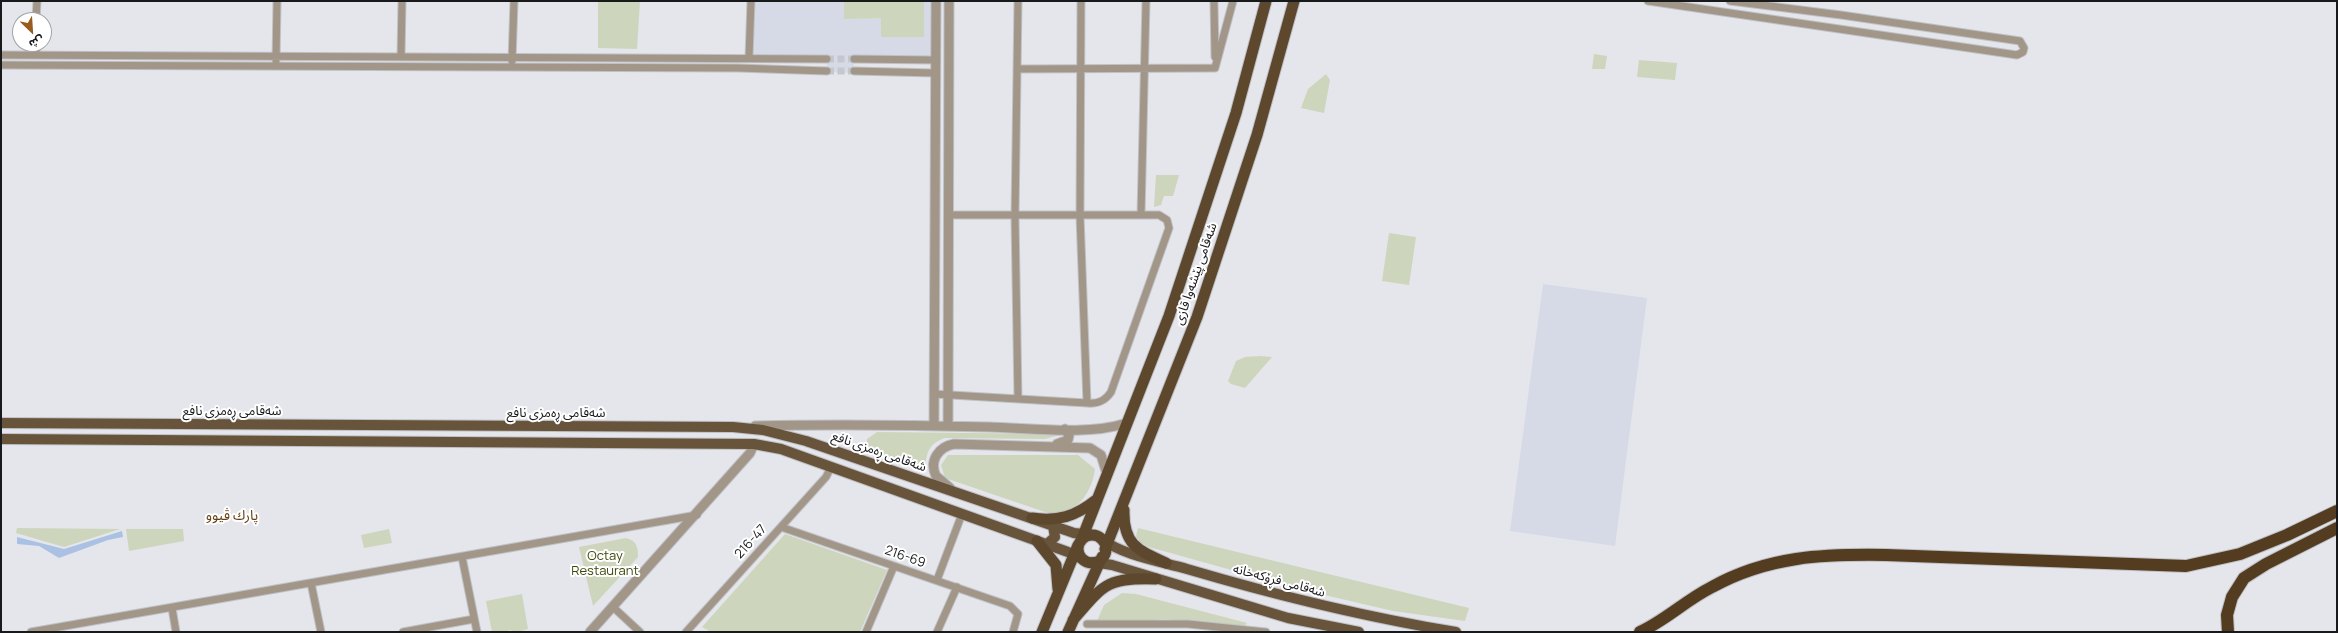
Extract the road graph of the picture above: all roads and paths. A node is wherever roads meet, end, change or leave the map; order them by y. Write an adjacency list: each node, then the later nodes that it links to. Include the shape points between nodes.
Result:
1 (37, 1): 18 (street)
2 (277, 1): 24 (street)
3 (402, 1): 25 (street)
4 (514, 1): 26 (street)
5 (751, 1): 28 (street)
6 (936, 1): 19 (street)
7 (949, 1): 20 (street)
8 (1018, 1): 40 (street)
9 (1081, 1): 37 (street)
10 (1146, 1): 38 (street)
11 (1214, 1): 39 (street)
12 (1233, 1): 39 (street)
13 (1266, 1): 55 (highway, شەقامی پێشەوا قازی, via 1236,113 1169,316)
14 (1294, 1): 71 (highway, شەقامی پێشەوا قازی, via 1257,136 1197,317)
15 (1648, 1): 17 (street, via 2017,55 2023,52 2024,48 2020,41)
16 (1730, 1): 17 (street)
17 (1769, 4)
18 (36, 12)
19 (936, 23): 20 (street); 31 (street)
20 (948, 24): 45 (street)
21 (1, 55): 22 (street)
22 (10, 55): 23 (street); 33 (street)
23 (36, 55): 24 (street)
24 (276, 56): 25 (street); 34 (street)
25 (401, 57): 26 (street)
26 (512, 58): 27 (street); 35 (street)
27 (640, 58): 28 (street); 36 (street)
28 (749, 58): 29 (street)
29 (827, 59)
30 (854, 59): 31 (street)
31 (936, 60): 43 (street)
32 (1, 65): 33 (street)
33 (11, 65): 34 (street)
34 (276, 67): 35 (street)
35 (512, 68): 36 (street)
36 (641, 68): 41 (street)
37 (1081, 68): 38 (street); 40 (street); 48 (street)
38 (1145, 68): 39 (street); 49 (street)
39 (1215, 68)
40 (1017, 69): 47 (street)
41 (827, 71)
42 (854, 71): 43 (street)
43 (935, 73): 44 (street)
44 (935, 96): 45 (street); 50 (street, via 937,218)
45 (948, 96): 46 (street)
46 (948, 215): 47 (street); 51 (street)
47 (1015, 216): 48 (street); 52 (street)
48 (1080, 216): 49 (street); 53 (street)
49 (1142, 216): 53 (street, via 1164,217 1169,224 1168,232 1111,392 1101,402)
50 (934, 394): 51 (street); 58 (street)
51 (948, 395): 52 (street); 59 (street)
52 (1018, 399): 53 (street)
53 (1087, 403)
54 (1, 423): 56 (main road, شەقامی ڕەمزی نافع)
55 (1127, 423): 61 (street, via 1105,429); 68 (highway, شەقامی پێشەوا قازی)
56 (384, 425): 57 (main road, شەقامی ڕەمزی نافع); 63 (main road, via 392,428 394,433 391,440)
57 (441, 425): 60 (main road, شەقامی ڕەمزی نافع); 64 (main road, via 432,428 430,433 433,440)
58 (934, 426): 59 (street); 60 (street)
59 (948, 426): 61 (street)
60 (734, 427): 69 (main road, شەقامی ڕەمزی نافع, via 763,430 806,441)
61 (1065, 429): 66 (street, via 1069,436 1068,440)
62 (1, 439): 63 (main road)
63 (385, 442): 64 (main road)
64 (439, 442): 65 (main road)
65 (754, 444): 67 (main road, via 781,449); 74 (street, via 750,453)
66 (1047, 446): 68 (street, via 1094,449 1103,458); 69 (street, via 947,446 936,455 934,470 938,479)
67 (831, 467): 73 (main road); 77 (street, 216-47, via 826,477)
68 (1107, 474): 70 (highway, شەقامی پێشەوا قازی)
69 (957, 492): 75 (main road, شەقامی ڕەمزی نافع)
70 (1098, 498): 75 (highway, via 1084,510 1064,518); 80 (highway, شەقامی پێشەوا قازی)
71 (1125, 500): 80 (highway, شەقامی پێشەوا قازی); 82 (highway, via 1123,521 1130,542 1142,552)
72 (2337, 510): 110 (highway, via 2287,535 2240,554 2186,566 1837,554 1793,558 1756,567 1711,587 1654,626)
73 (962, 514): 79 (main road); 85 (street)
74 (697, 515): 81 (street); 89 (street)
75 (1032, 518): 76 (main road, شەقامی ڕەمزی نافع)
76 (1053, 526): 79 (main road, via 1055,537); 80 (main road, شەقامی ڕەمزی نافع)
77 (781, 527): 83 (street, 216-69); 94 (street, 216-47)
78 (2337, 528): 111 (highway, via 2244,578 2232,597 2227,615)
79 (1042, 543): 80 (main road); 88 (highway, via 1056,565)
80 (1092, 549): 82 (main road, شەقامی فڕۆکەخانە); 84 (main road); 88 (highway, شەقامی پێشەوا قازی); 92 (highway, شەقامی پێشەوا قازی)
81 (462, 557): 86 (street); 91 (street)
82 (1166, 563): 109 (main road, شەقامی فڕۆکەخانە, via 1249,588 1329,608)
83 (894, 566): 85 (street, 216-69); 102 (street)
84 (1156, 579): 92 (highway, via 1131,578 1110,583 1098,591); 108 (main road, via 1288,618)
85 (937, 580): 87 (street, 216-69)
86 (311, 583): 90 (street); 97 (street)
87 (957, 587): 103 (street); 104 (street, 216-69, via 1010,606 1018,614)
88 (1056, 600): 105 (highway, شەقامی پێشەوا قازی)
89 (613, 607): 100 (street); 101 (street)
90 (172, 608): 95 (street); 96 (street)
91 (474, 619): 98 (street); 99 (street)
92 (1073, 620): 106 (highway, شەقامی پێشەوا قازی)
93 (1087, 624): 107 (street, via 1188,624)
94 (688, 631)
95 (31, 632)
96 (176, 632)
97 (321, 632)
98 (403, 632)
99 (477, 632)
100 (590, 632)
101 (640, 632)
102 (866, 632)
103 (937, 632)
104 (1013, 632)
105 (1042, 632)
106 (1068, 632)
107 (1266, 632)
108 (1359, 632)
109 (1456, 632)
110 (1640, 632)
111 (2228, 632)

